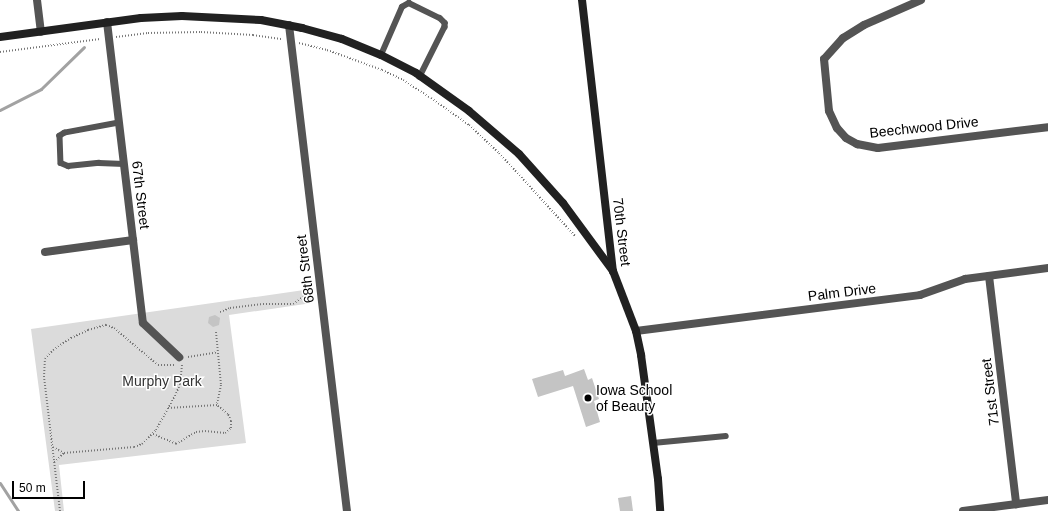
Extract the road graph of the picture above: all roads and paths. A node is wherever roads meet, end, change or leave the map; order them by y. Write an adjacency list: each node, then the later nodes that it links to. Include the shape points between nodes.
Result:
1 (37, 0): 6 (street)
2 (582, 0): 22 (street, 70th Street)
3 (921, 0): 16 (street, Beechwood Drive, via 864,25 843,38 824,59 829,111 846,138 867,147 878,148)
4 (107, 22): 5 (street, via 182,16 239,18); 6 (street); 15 (street, 67th Street)
5 (289, 25): 13 (street, via 342,39); 41 (street, 68th Street)
6 (41, 32): 7 (street)
7 (0, 37)
8 (116, 37): 10 (path, via 201,32)
9 (104, 38): 12 (path)
10 (285, 40)
11 (302, 43): 18 (path, via 382,70 431,98 469,125 500,153 577,238)
12 (0, 52)
13 (381, 55): 14 (street); 14 (lane, via 402,7 409,3 440,18 445,27)
14 (420, 77): 18 (street, via 469,111 519,154)
15 (119, 123): 17 (street, 67th Street); 17 (lane, via 60,136 61,163 68,166)
16 (1048, 127)
17 (124, 164): 19 (street, 67th Street)
18 (585, 232): 22 (street)
19 (133, 240): 20 (street); 29 (street, 67th Street, via 143,323)
20 (45, 252)
21 (1048, 268): 23 (street, Palm Drive)
22 (613, 272): 26 (street, 70th Street)
23 (989, 276): 26 (street, Palm Drive, via 958,281 920,295); 39 (street, 71st Street)
24 (310, 295): 25 (path, via 293,304 263,304 230,308)
25 (220, 312)
26 (636, 331): 34 (street, 70th Street)
27 (216, 332): 28 (path)
28 (218, 352): 29 (path); 30 (path, via 221,385)
29 (181, 360): 31 (path, via 180,384); 35 (path, via 158,365 114,328 106,325 71,338 53,350 44,361)
30 (217, 405): 31 (path); 32 (path, via 230,417 232,425 228,432 201,431 173,445)
31 (168, 408): 32 (path)
32 (153, 434): 36 (path, via 138,446)
33 (726, 436): 34 (lane)
34 (654, 443): 42 (street, 70th Street)
35 (52, 446): 36 (path); 37 (path)
36 (64, 453): 37 (path)
37 (54, 462): 40 (path)
38 (1048, 500): 39 (street)
39 (1016, 504): 43 (street)
40 (60, 511)
41 (347, 511)
42 (660, 511)
43 (963, 511)

